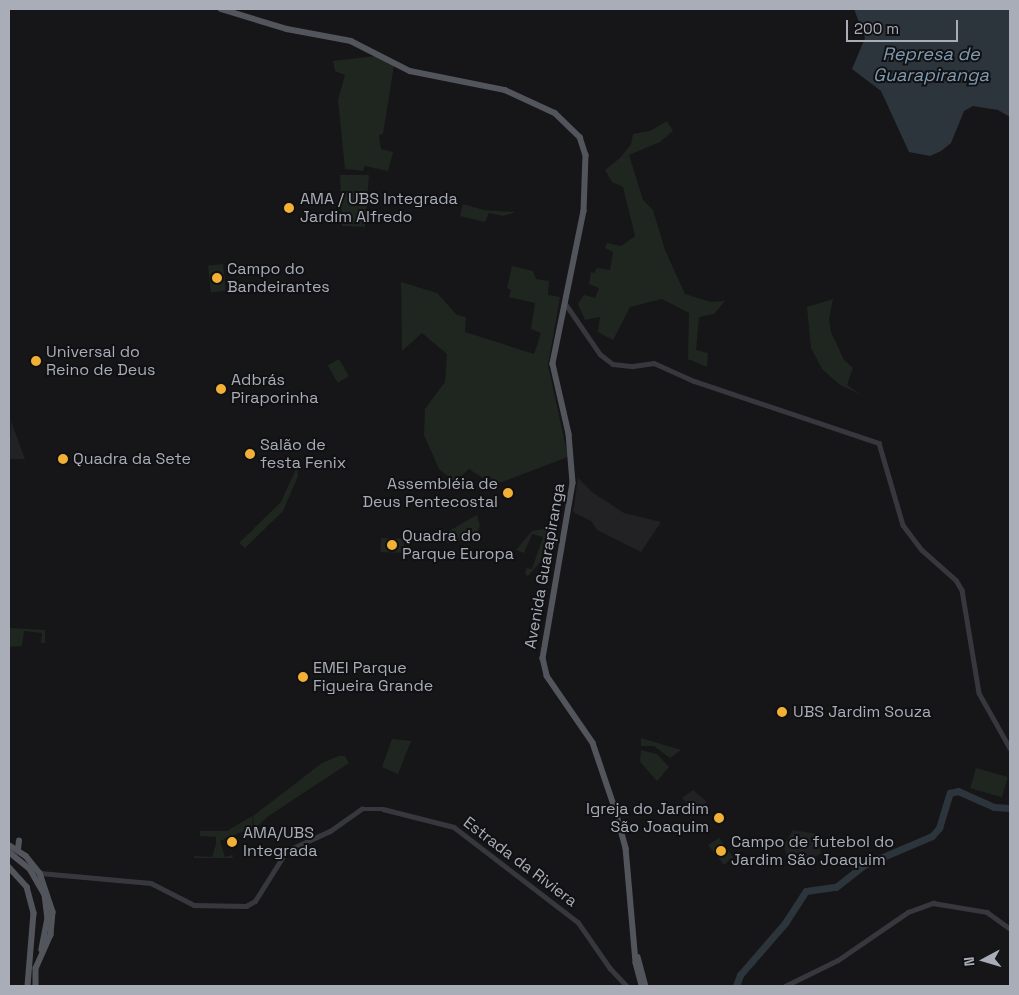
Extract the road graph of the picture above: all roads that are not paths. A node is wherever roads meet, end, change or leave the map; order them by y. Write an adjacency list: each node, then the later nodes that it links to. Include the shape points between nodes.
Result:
1 (221, 9): 2 (main road, Avenida Guarapiranga, via 280,27 351,41 410,71 505,90 540,104 569,124 580,137 586,162 581,231)
2 (565, 303): 3 (street, via 609,362 626,366 654,363 694,381 878,443 903,525 922,550 956,580 962,590 980,693); 13 (main road, Avenida Guarapiranga, via 553,364 569,434 574,483 543,658 547,676 593,743 614,805 629,870)
3 (1010, 748)
4 (19, 841): 6 (main road)
5 (9, 845): 6 (main road)
6 (18, 850): 9 (main road)
7 (9, 852): 14 (main road, via 30,869 45,895 48,918)
8 (9, 867): 15 (main road, via 27,887 34,913)
9 (40, 873): 10 (street, Estrada da Riviera); 11 (main road)
10 (53, 875): 11 (street); 17 (street, Estrada da Riviera, via 147,882 194,905 246,906 255,901 284,855 293,848 330,830 362,809 392,810 454,827 578,922 610,968)
11 (46, 883): 14 (main road, via 53,912 52,925 47,946)
12 (1010, 929): 20 (street, via 987,912 933,903 908,912 838,960)
13 (636, 954): 18 (main road, Avenida Guarapiranga); 19 (main road, Avenida Guarapiranga)
14 (37, 963): 16 (main road)
15 (28, 986)
16 (36, 986)
17 (627, 986)
18 (642, 986)
19 (646, 986)
20 (785, 986)

